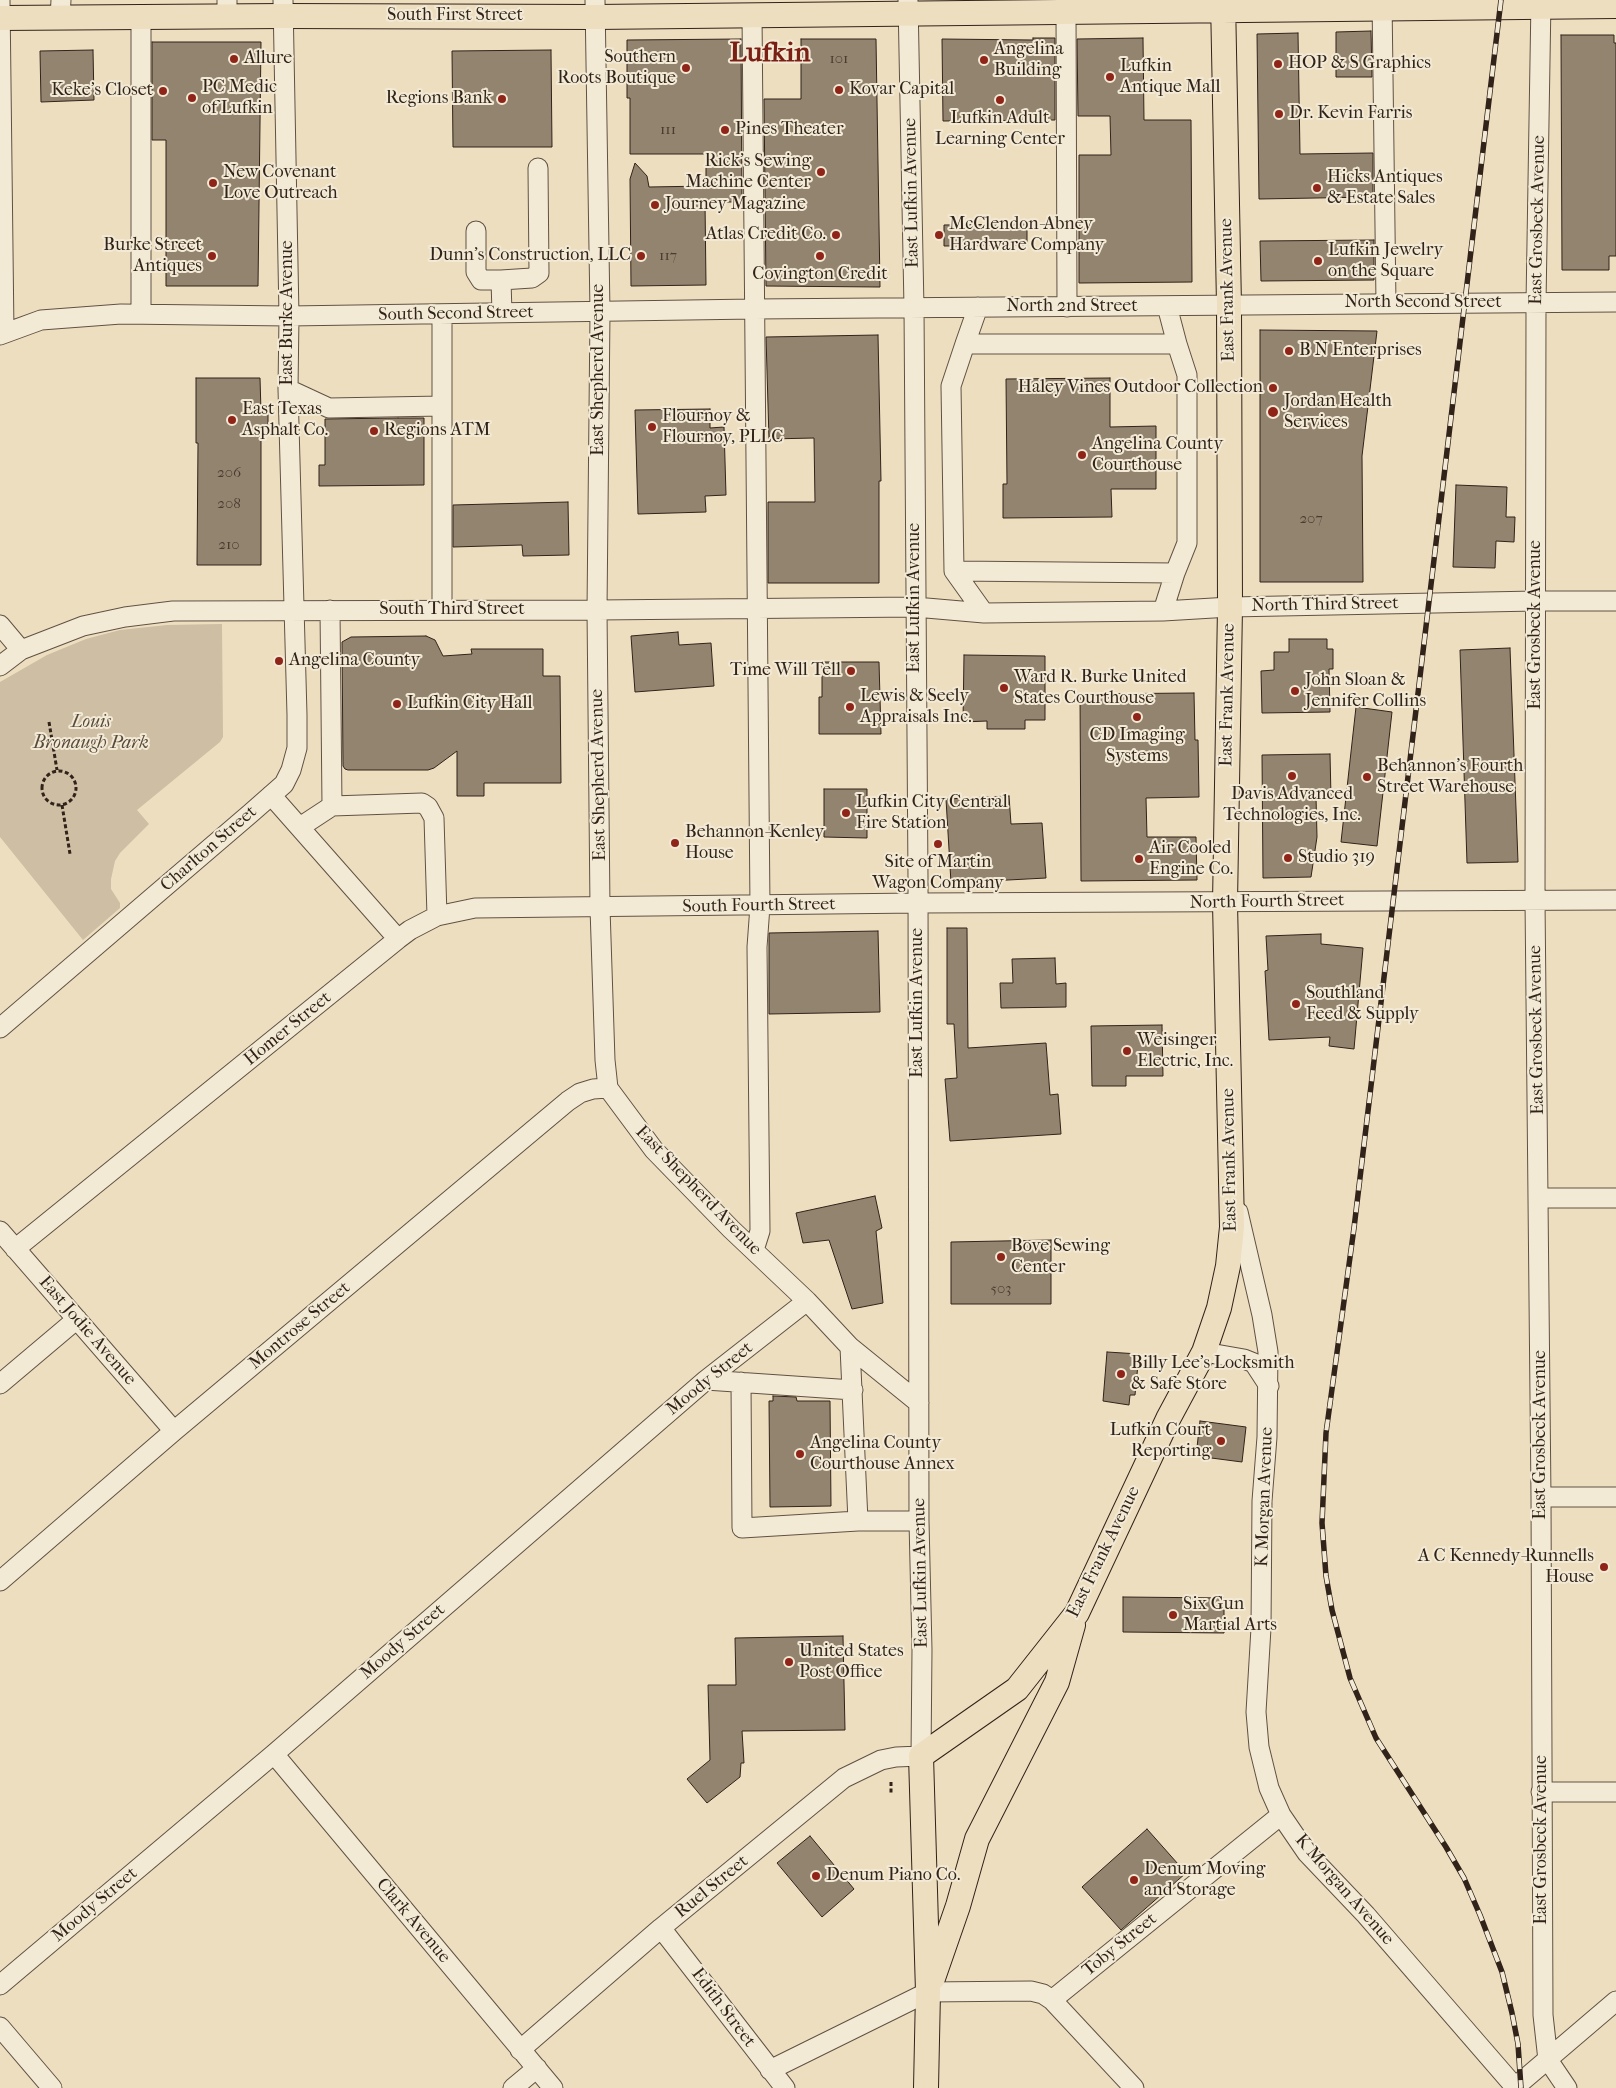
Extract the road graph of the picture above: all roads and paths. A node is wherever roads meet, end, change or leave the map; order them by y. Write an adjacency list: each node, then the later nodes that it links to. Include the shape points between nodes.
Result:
1 (0, 0): 15 (street)
2 (1541, 4): 4 (main road, South First Street); 5 (main road, South First Street); 21 (street, East Grosbeck Avenue)
3 (1223, 5): 4 (main road, South First Street); 12 (main road, South First Street); 23 (main road, East Frank Avenue)
4 (1382, 5): 20 (street)
5 (1616, 6)
6 (909, 7): 12 (main road, South First Street); 13 (main road, South First Street); 25 (street, East Lufkin Avenue)
7 (227, 8): 8 (main road, South First Street); 14 (main road, South First Street)
8 (283, 8): 9 (main road, South First Street); 32 (street, East Burke Avenue)
9 (435, 8): 10 (main road, South First Street)
10 (595, 8): 13 (main road, South First Street); 28 (street, East Shepherd Avenue)
11 (60, 9): 14 (main road, South First Street); 15 (main road, South First Street)
12 (1066, 11): 24 (street)
13 (752, 14): 27 (street)
14 (141, 17): 30 (street)
15 (0, 18): 33 (street)
16 (538, 168): 18 (street, via 539,273 532,278)
17 (476, 231): 18 (street, via 476,272 481,280)
18 (501, 280): 29 (street)
19 (1616, 302): 21 (street, North Second Street)
20 (1386, 303): 21 (street, North Second Street); 23 (street, North Second Street)
21 (1536, 303): 40 (street, East Grosbeck Avenue)
22 (1167, 306): 23 (street, North 2nd Street); 24 (street, North 2nd Street); 35 (street)
23 (1229, 306): 43 (main road, East Frank Avenue)
24 (1067, 307): 26 (street, North 2nd Street)
25 (914, 308): 26 (street, North 2nd Street); 27 (street, South Second Street); 42 (street, East Lufkin Avenue)
26 (978, 308): 34 (street)
27 (754, 309): 28 (street, South Second Street); 44 (street)
28 (600, 312): 29 (street, South Second Street); 48 (street, East Shepherd Avenue)
29 (502, 313): 31 (street, South Second Street)
30 (141, 314): 32 (street, South Second Street); 33 (street, South Second Street, via 41,320)
31 (442, 314): 32 (street, South Second Street); 37 (street)
32 (289, 316): 36 (street, East Burke Avenue)
33 (2, 334)
34 (965, 344): 35 (street); 38 (street, via 951,386)
35 (1177, 344): 39 (street, via 1186,375 1187,542)
36 (288, 388): 37 (street, via 328,408); 45 (street, East Burke Avenue)
37 (442, 406): 47 (street)
38 (954, 571): 39 (street); 50 (street)
39 (1175, 573): 49 (street)
40 (1536, 601): 41 (street, North Third Street); 43 (street, North Third Street); 61 (street, East Grosbeck Avenue)
41 (1616, 601)
42 (915, 607): 44 (street, South Third Street); 50 (street, North Third Street); 63 (street, East Lufkin Avenue)
43 (1230, 607): 49 (street, North Third Street); 64 (main road, East Frank Avenue)
44 (758, 608): 48 (street, South Third Street); 65 (street)
45 (293, 610): 46 (street, South Third Street); 52 (street, South Third Street, via 173,610 125,616 83,626); 56 (street, Charlton Street, via 297,748 284,784)
46 (330, 610): 47 (street, South Third Street); 58 (street)
47 (442, 610): 48 (street, South Third Street)
48 (597, 610): 66 (street, East Shepherd Avenue)
49 (1163, 611): 50 (street, North Third Street)
50 (984, 613)
51 (0, 624): 52 (street)
52 (21, 650): 53 (street, South Third Street)
53 (0, 666)
54 (49, 722): 55 (path)
55 (57, 770): 57 (path, via 73,777 77,788 73,799); 57 (path, via 47,776 42,791 47,801)
56 (271, 795): 59 (street); 69 (street, Charlton Street)
57 (62, 805): 60 (path)
58 (332, 806): 59 (street); 67 (street, via 417,802 428,807 434,818)
59 (300, 827): 68 (street)
60 (70, 854)
61 (1535, 900): 62 (street, North Fourth Street); 64 (street, North Fourth Street); 72 (street, East Grosbeck Avenue)
62 (1616, 900)
63 (918, 903): 64 (street, North Fourth Street); 65 (street, South Fourth Street); 86 (street, East Lufkin Avenue)
64 (1226, 903): 71 (main road, East Frank Avenue)
65 (760, 906): 66 (street, South Fourth Street); 76 (street, via 757,946 760,1231)
66 (600, 908): 67 (street, Homer Street, via 475,908); 70 (street, East Shepherd Avenue)
67 (437, 916): 68 (street, Homer Street)
68 (398, 939): 75 (street, Homer Street)
69 (0, 1028)
70 (608, 1088): 76 (street, East Shepherd Avenue, via 654,1150); 87 (street, Montrose Street, via 580,1093 568,1101)
71 (1232, 1186): 80 (main road, East Frank Avenue, via 1228,1266 1219,1308); 84 (street, K Morgan Avenue, via 1262,1316)
72 (1539, 1198): 73 (street); 88 (street, East Grosbeck Avenue)
73 (1616, 1198)
74 (0, 1230): 75 (street, East Jodie Avenue)
75 (15, 1249): 78 (street, East Jodie Avenue)
76 (754, 1250): 77 (street, East Shepherd Avenue)
77 (807, 1301): 79 (street, East Shepherd Avenue); 81 (street, Moody Street)
78 (77, 1319): 83 (street); 87 (street, East Jodie Avenue)
79 (850, 1347): 85 (street); 86 (street, East Shepherd Avenue)
80 (1204, 1352): 84 (street, via 1244,1359 1254,1364); 93 (main road, East Frank Avenue, via 1168,1419)
81 (706, 1380): 82 (street); 94 (street, Moody Street)
82 (741, 1382): 85 (street); 90 (street, via 742,1528)
83 (0, 1384)
84 (1269, 1386): 100 (street, K Morgan Avenue, via 1256,1712 1259,1747 1269,1788)
85 (853, 1390): 90 (street)
86 (920, 1404): 91 (street, East Lufkin Avenue)
87 (174, 1431): 92 (street, Montrose Street)
88 (1541, 1497): 89 (street); 97 (street, East Grosbeck Avenue)
89 (1616, 1497)
90 (858, 1521): 91 (street)
91 (919, 1521): 95 (street, East Lufkin Avenue)
92 (0, 1581)
93 (1076, 1613): 95 (main road, East Frank Avenue, via 1017,1689); 103 (main road, East Lufkin Avenue, via 1057,1682 978,1839)
94 (274, 1754): 102 (street, Moody Street); 107 (street, Clark Avenue)
95 (921, 1756): 101 (street, Ruel Street, via 881,1760 844,1778); 103 (main road, East Lufkin Avenue)
96 (891, 1782): 99 (path)
97 (1541, 1792): 98 (street); 108 (street, East Grosbeck Avenue, via 1543,2015)
98 (1616, 1792)
99 (891, 1793)
100 (1280, 1815): 104 (street, Toby Street); 117 (street, K Morgan Avenue, via 1307,1853 1366,1915)
101 (661, 1928): 107 (street, Ruel Street); 110 (street, Edith Street)
102 (0, 1985)
103 (928, 1992): 104 (street, via 1032,1991); 110 (street); 115 (main road, East Lufkin Avenue)
104 (1052, 2000): 116 (street)
105 (1616, 2001): 108 (street)
106 (0, 2027): 111 (street)
107 (520, 2050): 109 (street, Clark Avenue)
108 (1548, 2060): 117 (street); 118 (street)
109 (537, 2068): 112 (street); 113 (street, Clark Avenue)
110 (770, 2070): 114 (street, Edith Street)
111 (49, 2087)
112 (513, 2088)
113 (553, 2088)
114 (785, 2088)
115 (926, 2088)
116 (1134, 2088)
117 (1514, 2088)
118 (1567, 2088)

